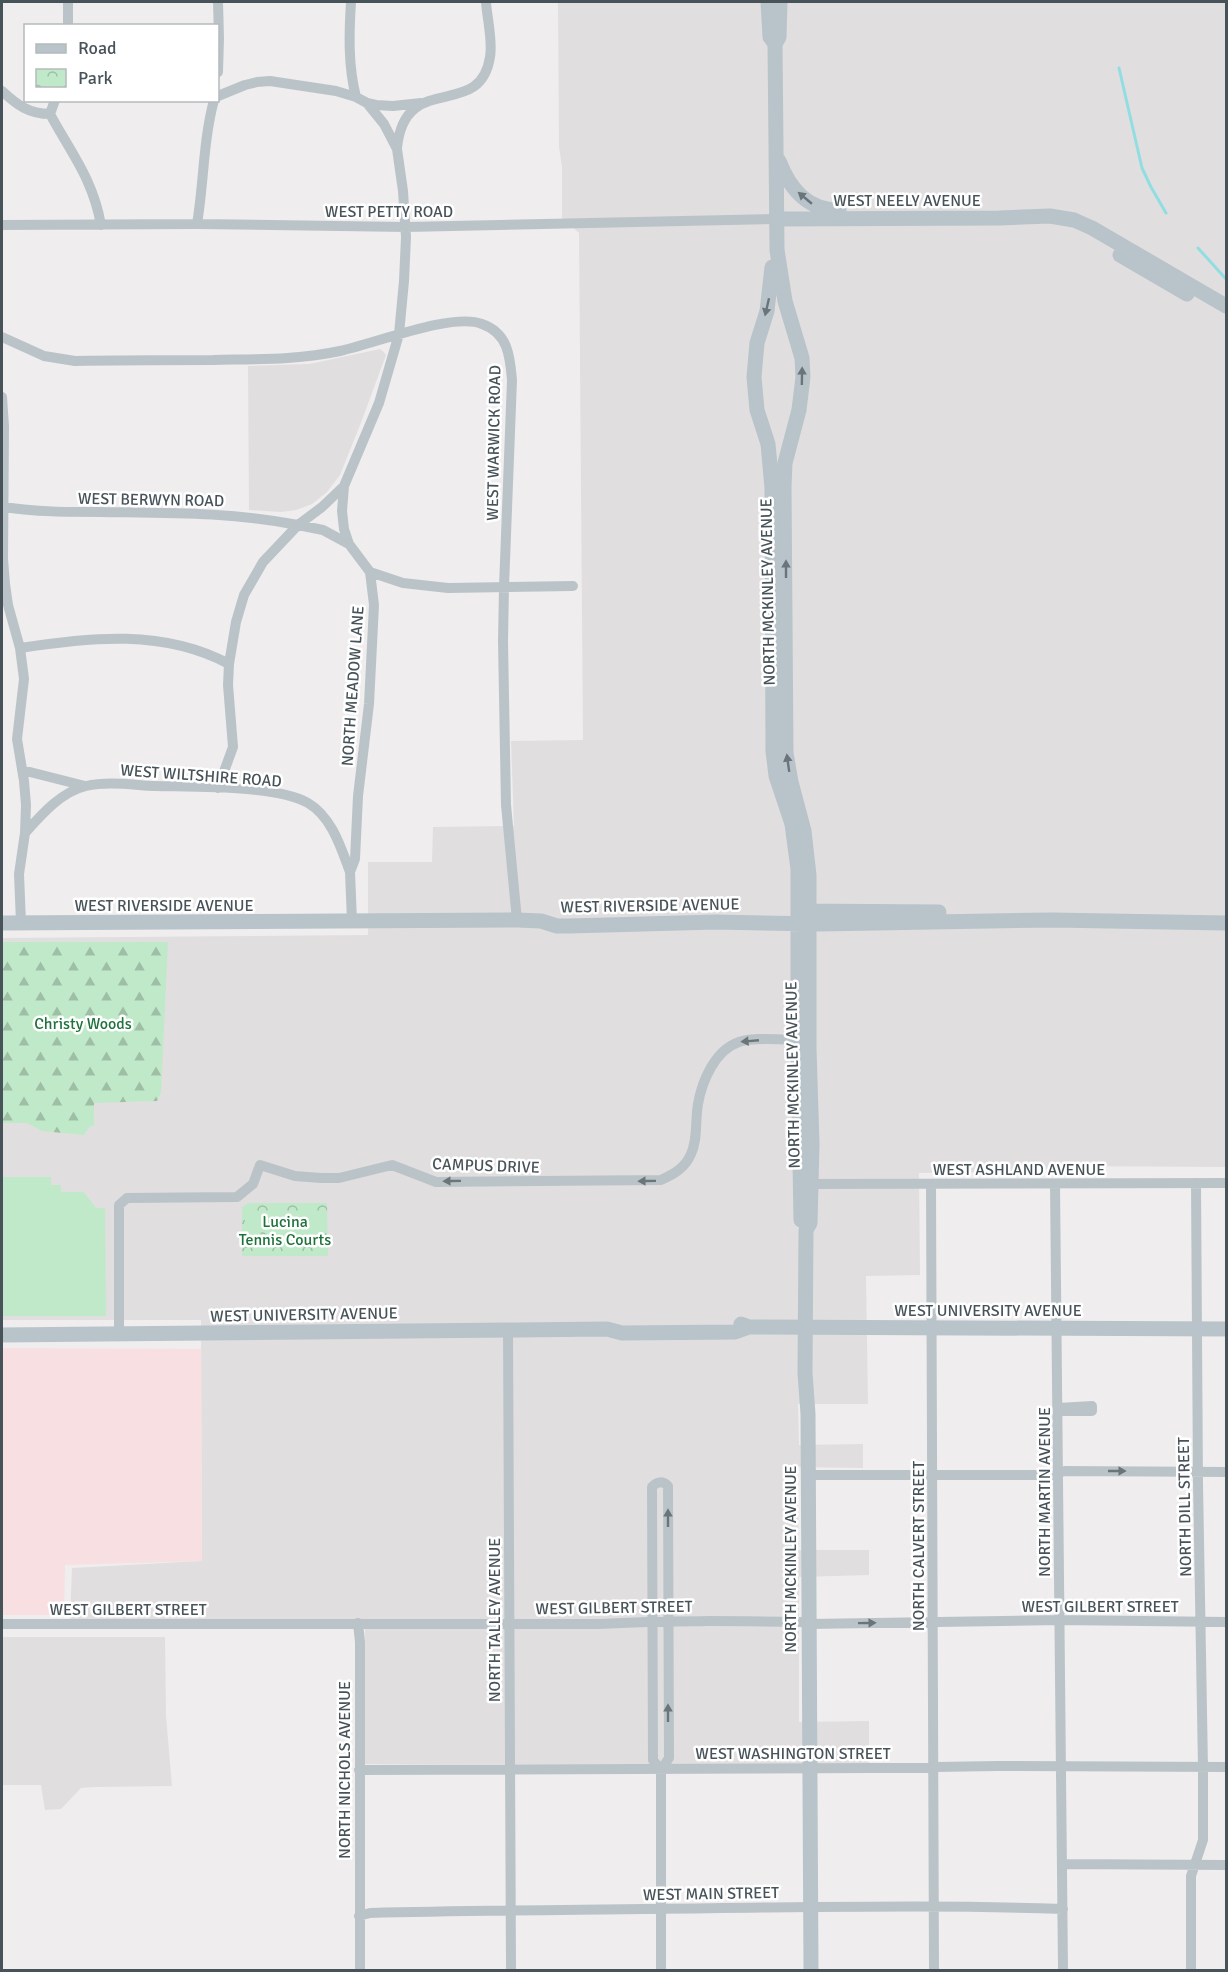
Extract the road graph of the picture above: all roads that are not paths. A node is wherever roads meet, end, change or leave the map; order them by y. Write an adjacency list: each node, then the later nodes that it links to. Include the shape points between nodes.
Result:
1 (68, 2): 7 (street)
2 (218, 2): 8 (street)
3 (351, 2): 12 (street, via 350,43)
4 (486, 2): 16 (street, via 491,48 481,80 462,94)
5 (768, 2): 9 (street, NORTH MCKINLEY AVENUE, via 770,37)
6 (780, 2): 9 (street, NORTH MCKINLEY AVENUE, via 779,37)
7 (68, 24)
8 (219, 24)
9 (775, 44): 19 (street, NORTH MCKINLEY AVENUE)
10 (2, 91): 17 (street, via 19,106 34,113)
11 (219, 96): 12 (street, via 245,85 270,81)
12 (356, 97): 15 (street)
13 (54, 102): 17 (street)
14 (214, 102): 23 (street)
15 (367, 103): 16 (street); 18 (street)
16 (421, 103): 18 (street, via 401,128)
17 (50, 114): 25 (street, via 86,175)
18 (397, 149): 26 (street, NORTH MEADOW LANE)
19 (776, 155): 21 (street, NORTH MCKINLEY AVENUE); 22 (street, one-way to 19, via 880,210 829,210 812,205 785,177)
20 (1038, 217): 22 (street, WEST NEELY AVENUE); 28 (street, WEST NEELY AVENUE, via 1056,216 1092,228); 29 (street, WEST NEELY AVENUE, via 1088,237)
21 (776, 219): 22 (street, WEST NEELY AVENUE); 26 (street, WEST PETTY ROAD); 27 (street, NORTH MCKINLEY AVENUE)
22 (900, 219)
23 (197, 224): 25 (street, WEST PETTY ROAD); 26 (street, WEST PETTY ROAD)
24 (2, 225): 25 (street, WEST PETTY ROAD)
25 (101, 225)
26 (406, 227): 30 (street, NORTH MEADOW LANE)
27 (777, 250): 47 (street, NORTH MCKINLEY AVENUE, one-way to 27, via 808,854 786,753 784,463 803,377); 47 (street, NORTH MCKINLEY AVENUE, one-way to 47, via 754,359 754,387 768,444 772,488 773,751 796,846)
28 (1227, 306)
29 (1227, 316)
30 (399, 334): 31 (street, WEST WARWICK ROAD, via 371,344 294,358 75,361 44,356); 33 (street, NORTH MEADOW LANE, via 379,403); 39 (street, WEST WARWICK ROAD, via 473,321 493,329 505,342 510,358 512,406)
31 (2, 337)
32 (2, 397): 34 (street)
33 (344, 486): 35 (street); 36 (street, NORTH MEADOW LANE, via 342,520)
34 (4, 507): 35 (street, WEST BERWYN ROAD, via 206,514); 40 (street, via 5,584)
35 (298, 525): 36 (street, WEST BERWYN ROAD, via 323,530); 41 (street, via 270,553 249,584 236,622)
36 (349, 544): 37 (street, NORTH MEADOW LANE)
37 (370, 572): 39 (street, via 419,586); 46 (street, NORTH MEADOW LANE, via 374,605 372,664)
38 (573, 586): 39 (street)
39 (504, 587): 49 (street, WEST WARWICK ROAD, via 506,805)
40 (20, 648): 41 (street, via 114,638 145,639 176,645); 42 (street, via 24,679 17,739)
41 (229, 664): 44 (street, via 233,747)
42 (22, 770): 43 (street); 45 (street)
43 (86, 786): 44 (street, WEST WILTSHIRE ROAD); 45 (street, WEST WILTSHIRE ROAD, via 51,806)
44 (218, 788): 46 (street, WEST WILTSHIRE ROAD, via 279,793 310,804 325,818)
45 (25, 833): 52 (street, via 19,874)
46 (351, 872): 50 (street, NORTH MEADOW LANE)
47 (802, 914): 48 (street); 49 (street, WEST RIVERSIDE AVENUE, via 716,922 569,926); 53 (street, WEST RIVERSIDE AVENUE); 54 (street, NORTH MCKINLEY AVENUE)
48 (1227, 915)
49 (517, 920): 50 (street, WEST RIVERSIDE AVENUE)
50 (352, 921): 52 (street, WEST RIVERSIDE AVENUE)
51 (2, 923): 52 (street, WEST RIVERSIDE AVENUE)
52 (21, 923)
53 (1227, 923)
54 (803, 1039): 57 (street, NORTH MCKINLEY AVENUE); 60 (street, via 801,1222); 68 (street, CAMPUS DRIVE, one-way to 68, via 742,1041 720,1055 704,1083 692,1152 675,1174 661,1180 436,1182 392,1165 339,1178 321,1178 295,1176 260,1165 253,1184 237,1197 127,1198 119,1206)
55 (1196, 1183): 56 (street, WEST ASHLAND AVENUE); 58 (street, WEST ASHLAND AVENUE); 64 (street, NORTH DILL STREET)
56 (1227, 1183)
57 (812, 1184): 59 (street, WEST ASHLAND AVENUE); 60 (street, NORTH MCKINLEY AVENUE, via 810,1223)
58 (1056, 1184): 59 (street, WEST ASHLAND AVENUE); 63 (street, NORTH MARTIN AVENUE)
59 (931, 1185): 62 (street, NORTH CALVERT STREET)
60 (806, 1230): 61 (street, NORTH MCKINLEY AVENUE)
61 (805, 1326): 62 (street, WEST UNIVERSITY AVENUE); 66 (street, WEST UNIVERSITY AVENUE, via 749,1327 735,1322); 72 (street, NORTH MCKINLEY AVENUE)
62 (932, 1328): 63 (street, WEST UNIVERSITY AVENUE); 73 (street, NORTH CALVERT STREET)
63 (1058, 1328): 64 (street, WEST UNIVERSITY AVENUE); 69 (street, NORTH MARTIN AVENUE)
64 (1198, 1329): 65 (street, WEST UNIVERSITY AVENUE); 70 (street, NORTH DILL STREET)
65 (1227, 1329)
66 (508, 1330): 68 (street, WEST UNIVERSITY AVENUE); 82 (street, NORTH TALLEY AVENUE)
67 (2, 1335): 68 (street, WEST UNIVERSITY AVENUE)
68 (119, 1335)
69 (1059, 1472): 70 (street, one-way to 70); 73 (street); 74 (street, NORTH MARTIN AVENUE)
70 (1198, 1472): 71 (street); 77 (street, NORTH DILL STREET)
71 (1227, 1472)
72 (807, 1475): 73 (street); 83 (street, NORTH MCKINLEY AVENUE)
73 (932, 1475): 76 (street, NORTH CALVERT STREET)
74 (1060, 1620): 76 (street, WEST GILBERT STREET); 77 (street, WEST GILBERT STREET); 85 (street, NORTH MARTIN AVENUE)
75 (668, 1621): 78 (street, WEST GILBERT STREET); 78 (street, one-way to 78, via 668,1486 660,1482 652,1487); 83 (street, WEST GILBERT STREET); 91 (street, one-way to 75, via 669,1758)
76 (933, 1621): 83 (street, WEST GILBERT STREET, one-way to 76); 84 (street, NORTH CALVERT STREET)
77 (1201, 1621): 79 (street, WEST GILBERT STREET); 86 (street, NORTH DILL STREET)
78 (652, 1622): 82 (street, WEST GILBERT STREET); 91 (street, via 653,1760)
79 (1227, 1622)
80 (358, 1623): 81 (street, WEST GILBERT STREET); 82 (street, WEST GILBERT STREET); 89 (street, NORTH NICHOLS AVENUE)
81 (2, 1624)
82 (510, 1624): 90 (street, NORTH TALLEY AVENUE)
83 (809, 1624): 88 (street, NORTH MCKINLEY AVENUE)
84 (932, 1767): 85 (street, WEST WASHINGTON STREET); 88 (street, WEST WASHINGTON STREET); 96 (street, NORTH CALVERT STREET)
85 (1062, 1767): 86 (street, WEST WASHINGTON STREET); 92 (street, NORTH MARTIN AVENUE)
86 (1203, 1767): 87 (street, WEST WASHINGTON STREET); 93 (street, NORTH DILL STREET, via 1203,1840)
87 (1227, 1767)
88 (810, 1768): 91 (street, WEST WASHINGTON STREET); 95 (street, NORTH MCKINLEY AVENUE)
89 (359, 1770): 90 (street, WEST WASHINGTON STREET); 100 (street, NORTH NICHOLS AVENUE)
90 (509, 1770): 91 (street, WEST WASHINGTON STREET); 99 (street, NORTH TALLEY AVENUE)
91 (661, 1770): 97 (street)
92 (1062, 1864): 93 (street); 98 (street, NORTH MARTIN AVENUE)
93 (1194, 1865): 94 (street); 107 (street, NORTH DILL STREET)
94 (1227, 1865)
95 (810, 1906): 96 (street, WEST MAIN STREET); 97 (street, WEST MAIN STREET); 104 (street, NORTH MCKINLEY AVENUE)
96 (934, 1907): 98 (street, WEST MAIN STREET); 105 (street, NORTH CALVERT STREET)
97 (661, 1908): 99 (street, WEST MAIN STREET); 103 (street)
98 (1063, 1909): 106 (street, NORTH MARTIN AVENUE)
99 (510, 1910): 100 (street, WEST MAIN STREET); 102 (street, NORTH TALLEY AVENUE)
100 (359, 1916): 101 (street, NORTH NICHOLS AVENUE)
101 (360, 1971)
102 (511, 1971)
103 (661, 1971)
104 (811, 1971)
105 (934, 1971)
106 (1063, 1971)
107 (1191, 1971)

